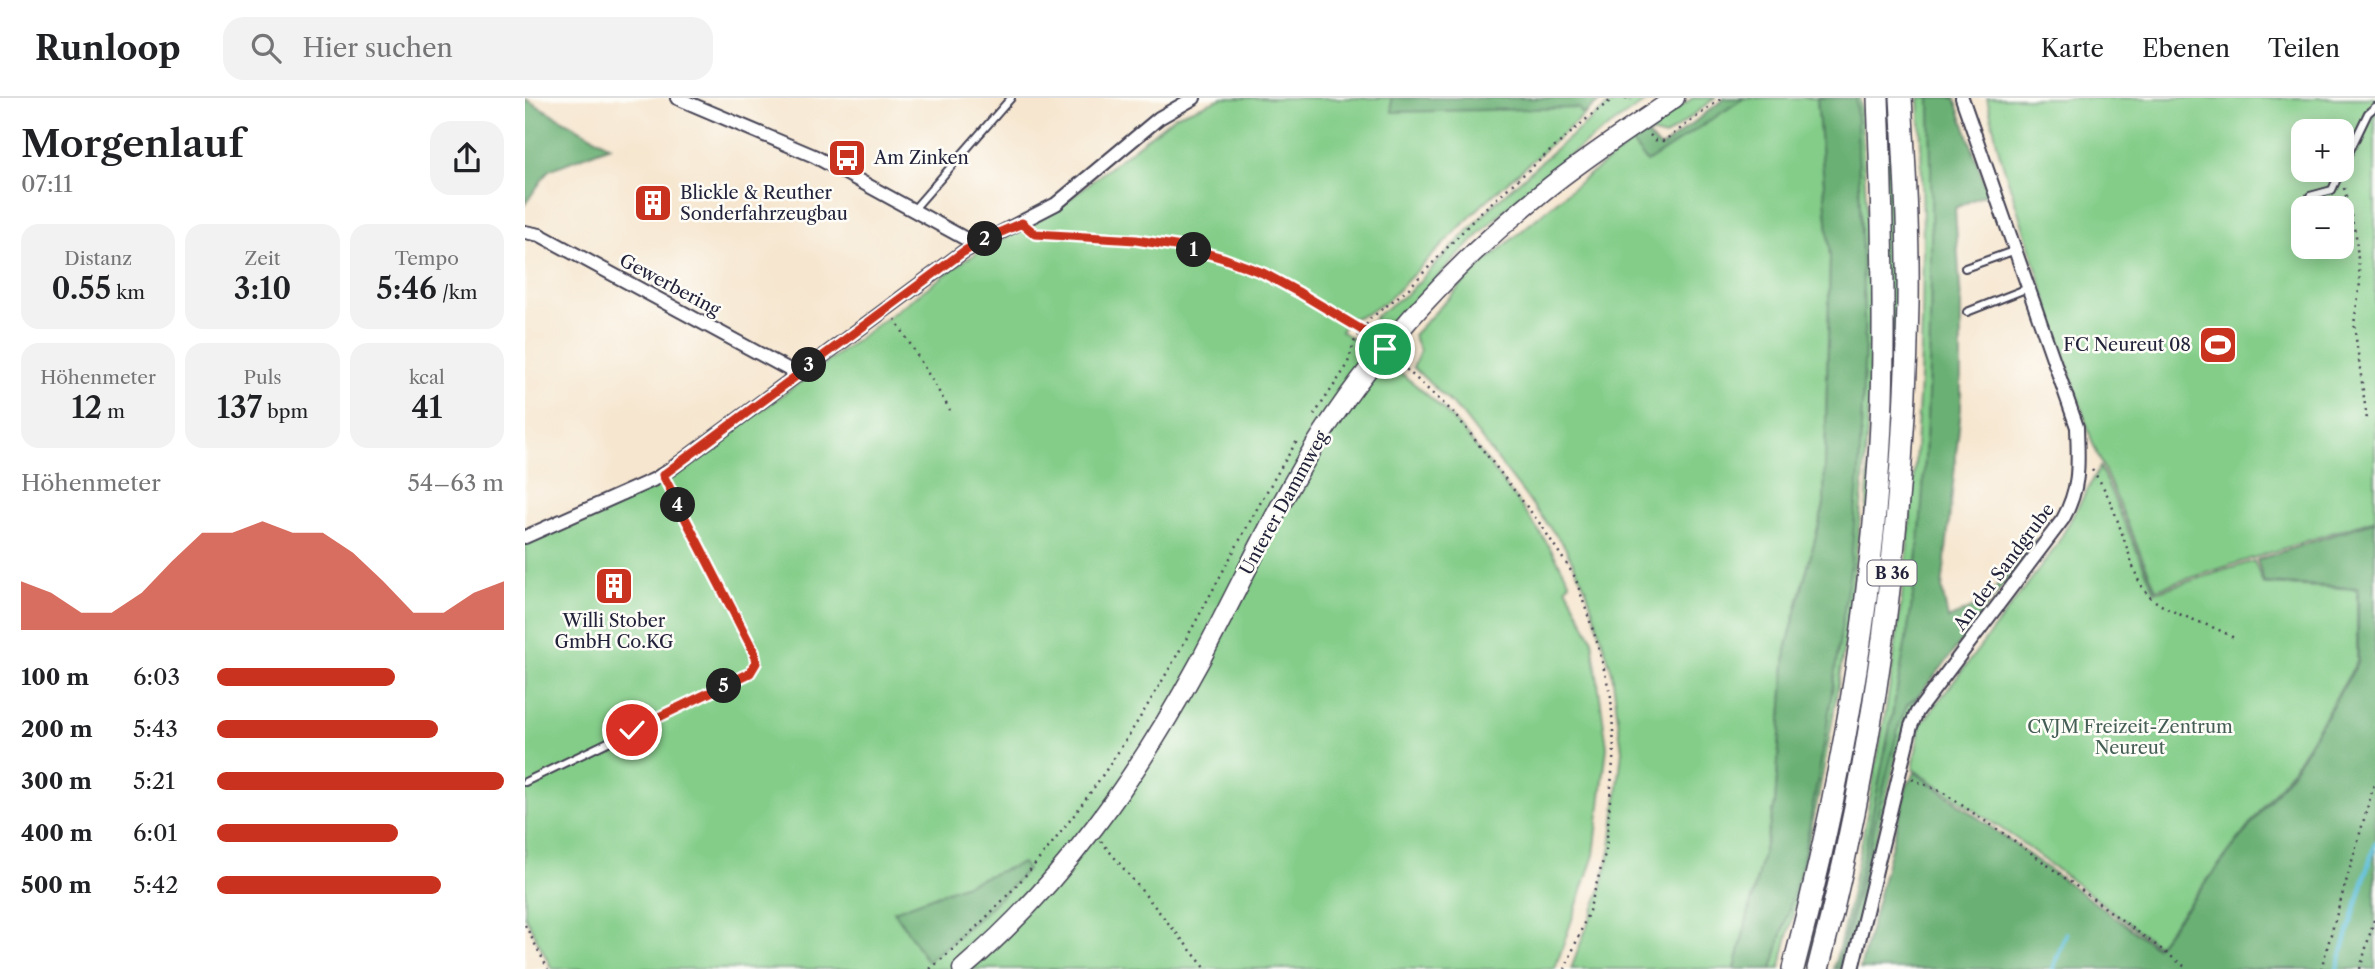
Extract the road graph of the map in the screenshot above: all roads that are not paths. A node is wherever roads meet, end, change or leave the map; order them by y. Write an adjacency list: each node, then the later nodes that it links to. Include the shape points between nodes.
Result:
1 (677, 98): 12 (street, via 814,156)
2 (1011, 98): 12 (lane)
3 (1675, 98): 23 (main road, Unterer Dammweg, via 1544,191 1482,246 1385,349 1313,449 1138,767 1093,830 1019,915)
4 (1878, 98): 24 (highway, B 36, via 1884,295 1872,534 1847,720 1817,877)
5 (1901, 98): 25 (highway, B 36, via 1908,302 1896,533 1870,731)
6 (1962, 98): 15 (street, An der Sandgrube)
7 (1190, 99): 14 (street, via 1159,118 1062,199)
8 (2375, 107): 9 (lane)
9 (2354, 143)
10 (2336, 182): 11 (lane, via 2332,190)
11 (2310, 196)
12 (914, 209): 14 (street)
13 (525, 232): 19 (street, Gewerbering, via 540,235)
14 (975, 244): 19 (street)
15 (2016, 250): 16 (lane); 17 (street, An der Sandgrube)
16 (1965, 268)
17 (2029, 288): 18 (lane); 26 (street, An der Sandgrube, via 2077,427 2077,487 2063,519 1925,701 1911,726)
18 (1966, 312)
19 (797, 374): 20 (street)
20 (663, 475): 21 (street); 22 (lane, via 756,663 750,673)
21 (525, 537)
22 (525, 782)
23 (962, 969)
24 (1793, 969)
25 (1818, 969)
26 (1852, 969)

